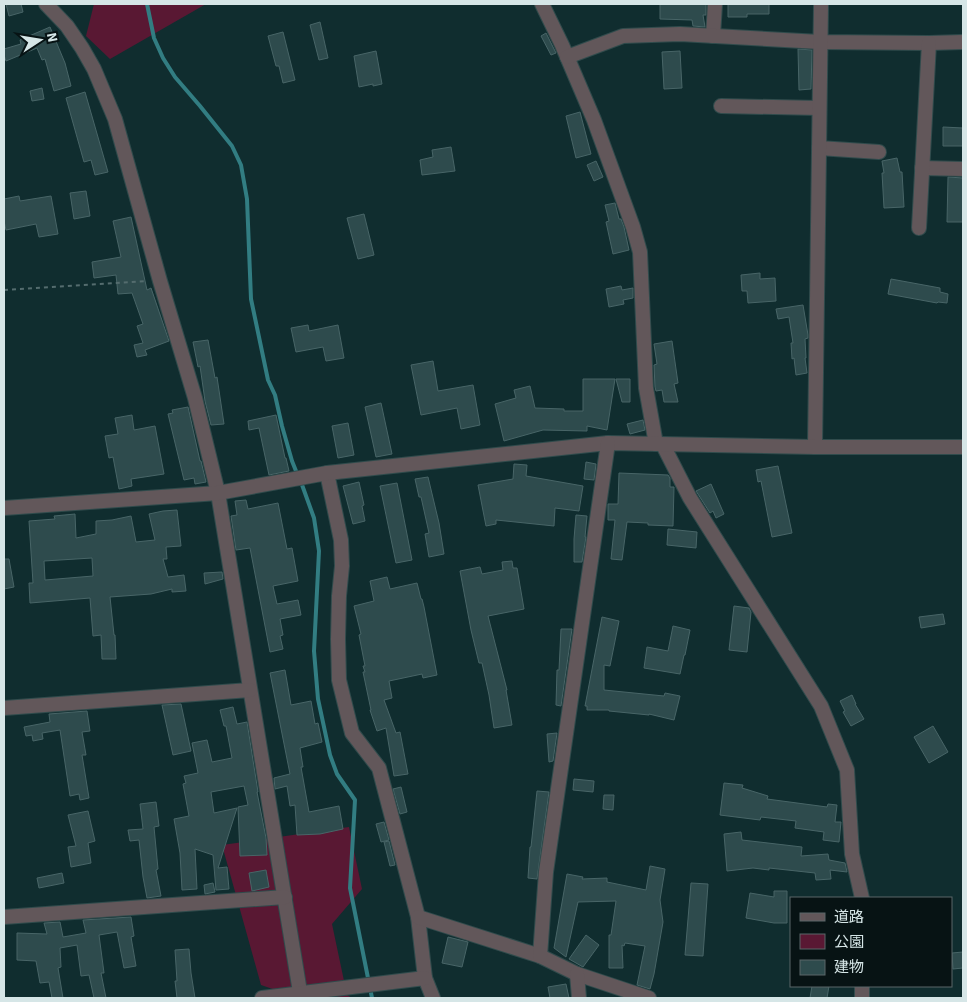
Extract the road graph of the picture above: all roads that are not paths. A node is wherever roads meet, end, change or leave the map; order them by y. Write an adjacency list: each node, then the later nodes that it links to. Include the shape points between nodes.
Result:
1 (46, 4): 22 (street, via 82,48 115,119 195,398)
2 (542, 4): 9 (street)
3 (715, 4): 5 (street)
4 (821, 4): 6 (street)
5 (713, 36): 6 (street); 9 (street, via 623,36)
6 (820, 42): 8 (street); 11 (street)
7 (963, 42): 8 (street)
8 (929, 43): 14 (street)
9 (567, 57): 18 (street, via 594,120 640,252 646,388)
10 (721, 106): 11 (street)
11 (819, 108): 12 (street)
12 (819, 148): 13 (street); 19 (street)
13 (879, 152)
14 (922, 168): 15 (street); 16 (street)
15 (963, 169)
16 (919, 228)
17 (608, 443): 18 (street); 21 (street); 30 (street, via 546,872)
18 (660, 444): 19 (street); 27 (street, via 690,498 821,706 847,770 852,854)
19 (815, 447): 20 (street)
20 (963, 447)
21 (327, 473): 22 (street); 28 (street, via 341,540 339,680 352,733 379,768)
22 (218, 493): 23 (street); 24 (street)
23 (4, 508)
24 (250, 690): 25 (street); 26 (street)
25 (4, 708)
26 (285, 897): 29 (street); 33 (street)
27 (862, 897)
28 (418, 916): 30 (street); 32 (street)
29 (4, 918)
30 (540, 956): 31 (street)
31 (577, 974): 36 (street); 37 (street)
32 (426, 978): 33 (street); 35 (street)
33 (301, 996): 34 (street)
34 (262, 998)
35 (433, 998)
36 (579, 998)
37 (649, 998)

